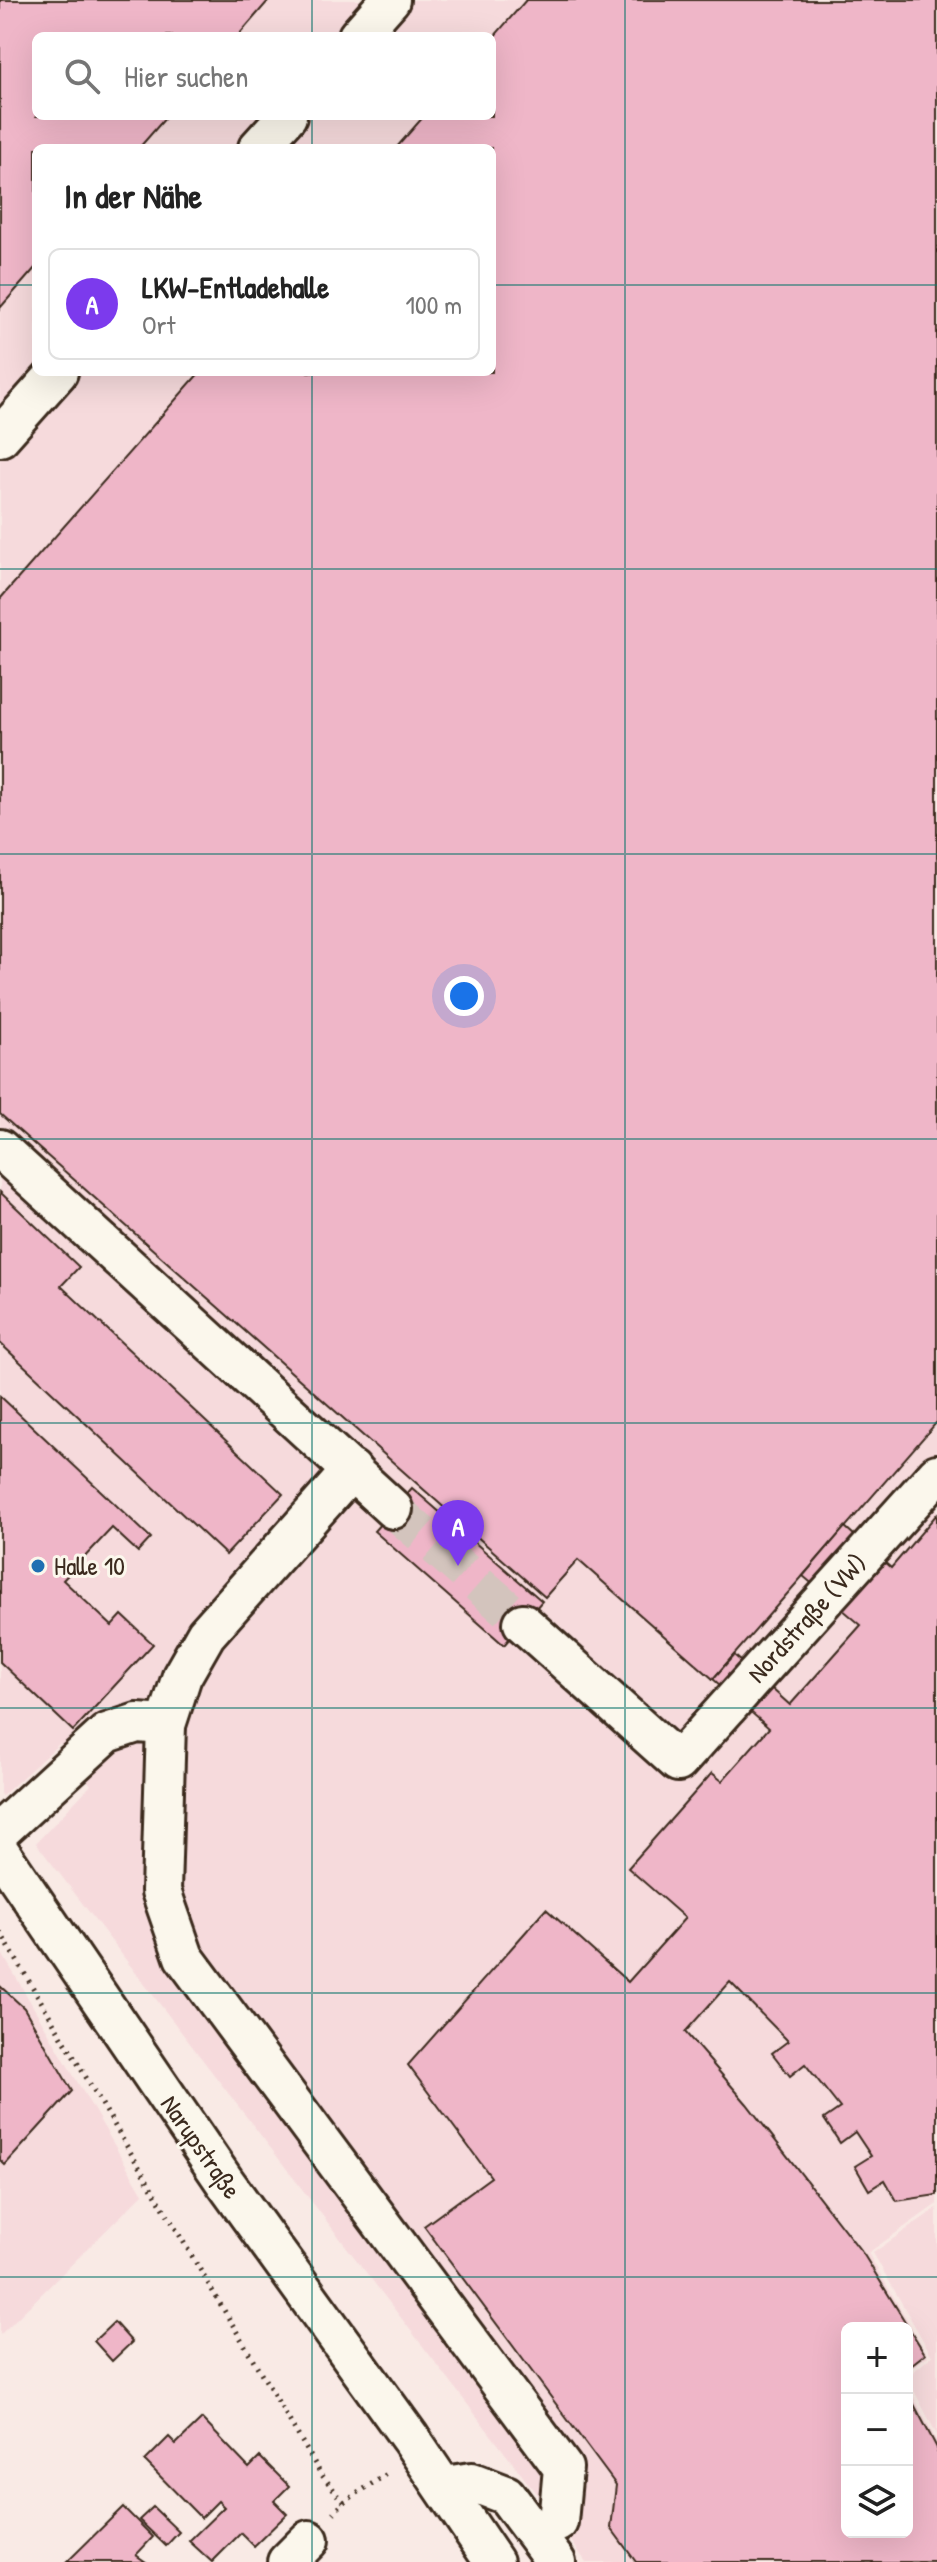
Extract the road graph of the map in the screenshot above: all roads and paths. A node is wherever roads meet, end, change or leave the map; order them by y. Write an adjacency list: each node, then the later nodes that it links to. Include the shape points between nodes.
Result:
1 (390, 0): 2 (street)
2 (362, 32)
3 (283, 120): 4 (street)
4 (262, 144)
5 (54, 376): 6 (street)
6 (0, 437)
7 (0, 1149): 8 (street)
8 (352, 1470): 10 (street); 12 (street, via 206,1634 182,1676)
9 (937, 1474): 11 (street, Nordstraße (VW), via 678,1762)
10 (393, 1509)
11 (523, 1623)
12 (166, 1725): 13 (street, via 137,1723 107,1733); 18 (street, via 161,1891 184,1957 563,2468)
13 (4, 1834): 15 (street, Narupstraße)
14 (0, 1932): 17 (path, via 321,2474)
15 (403, 2453): 16 (street, Narupstraße); 17 (path)
16 (444, 2486): 20 (street, Narupstraße); 21 (street, via 472,2482 506,2495)
17 (344, 2502): 19 (path)
18 (558, 2522)
19 (298, 2551)
20 (494, 2562)
21 (556, 2562)

